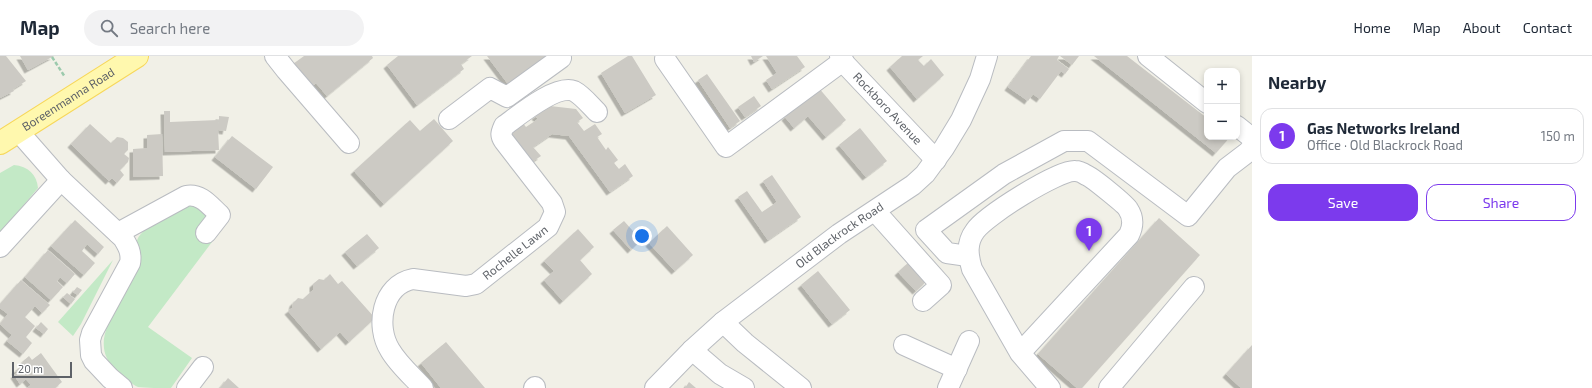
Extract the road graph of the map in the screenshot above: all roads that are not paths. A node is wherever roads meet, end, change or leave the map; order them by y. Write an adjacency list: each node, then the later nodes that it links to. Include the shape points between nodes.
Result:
1 (136, 56): 12 (main road, Boreenmanna Road)
2 (275, 56): 14 (street)
3 (560, 56): 10 (street, via 562,58 507,97 490,88)
4 (987, 56): 17 (street, Old Blackrock Road, via 968,104)
5 (1148, 56): 8 (street)
6 (841, 58): 7 (street, via 726,147); 17 (street, Rockboro Avenue)
7 (665, 59)
8 (1204, 101)
9 (597, 112): 35 (street, Rochelle Lawn, via 576,92 562,90 504,126 501,136 552,203 555,212 548,227 476,284 466,286 413,279 406,280 390,294 385,304 386,342 391,352)
10 (449, 119)
11 (1240, 128): 13 (street)
12 (18, 131): 15 (main road, Boreenmanna Road); 18 (street)
13 (1252, 138)
14 (349, 142)
15 (0, 143)
16 (1252, 147): 23 (street, via 1226,168 1188,216 1088,141 1064,142 1004,174 926,230 947,253)
17 (936, 160): 19 (street, Old Blackrock Road, via 913,185)
18 (61, 180): 20 (street); 22 (street)
19 (875, 211): 25 (street, via 941,285); 26 (street, Old Blackrock Road, via 839,234)
20 (118, 233): 21 (street, via 192,195 204,200 220,215); 33 (street, via 128,246 130,263 92,333 90,348 91,356 100,368)
21 (206, 233)
22 (0, 247)
23 (968, 256): 30 (street, via 972,268); 30 (street, via 974,232 982,223 1014,200 1064,172 1075,171 1087,175 1128,209 1132,227 1129,235)
24 (1194, 287): 41 (street)
25 (923, 301)
26 (723, 322): 29 (street, Old Blackrock Road); 38 (street)
27 (970, 341): 32 (street)
28 (904, 345): 32 (street)
29 (692, 350): 36 (street, Old Blackrock Road); 37 (street, via 720,374)
30 (1020, 353): 40 (street)
31 (203, 367): 34 (street)
32 (957, 369): 39 (street)
33 (122, 388)
34 (187, 388)
35 (423, 388)
36 (655, 388)
37 (744, 388)
38 (801, 388)
39 (948, 388)
40 (1050, 388)
41 (1109, 388)

